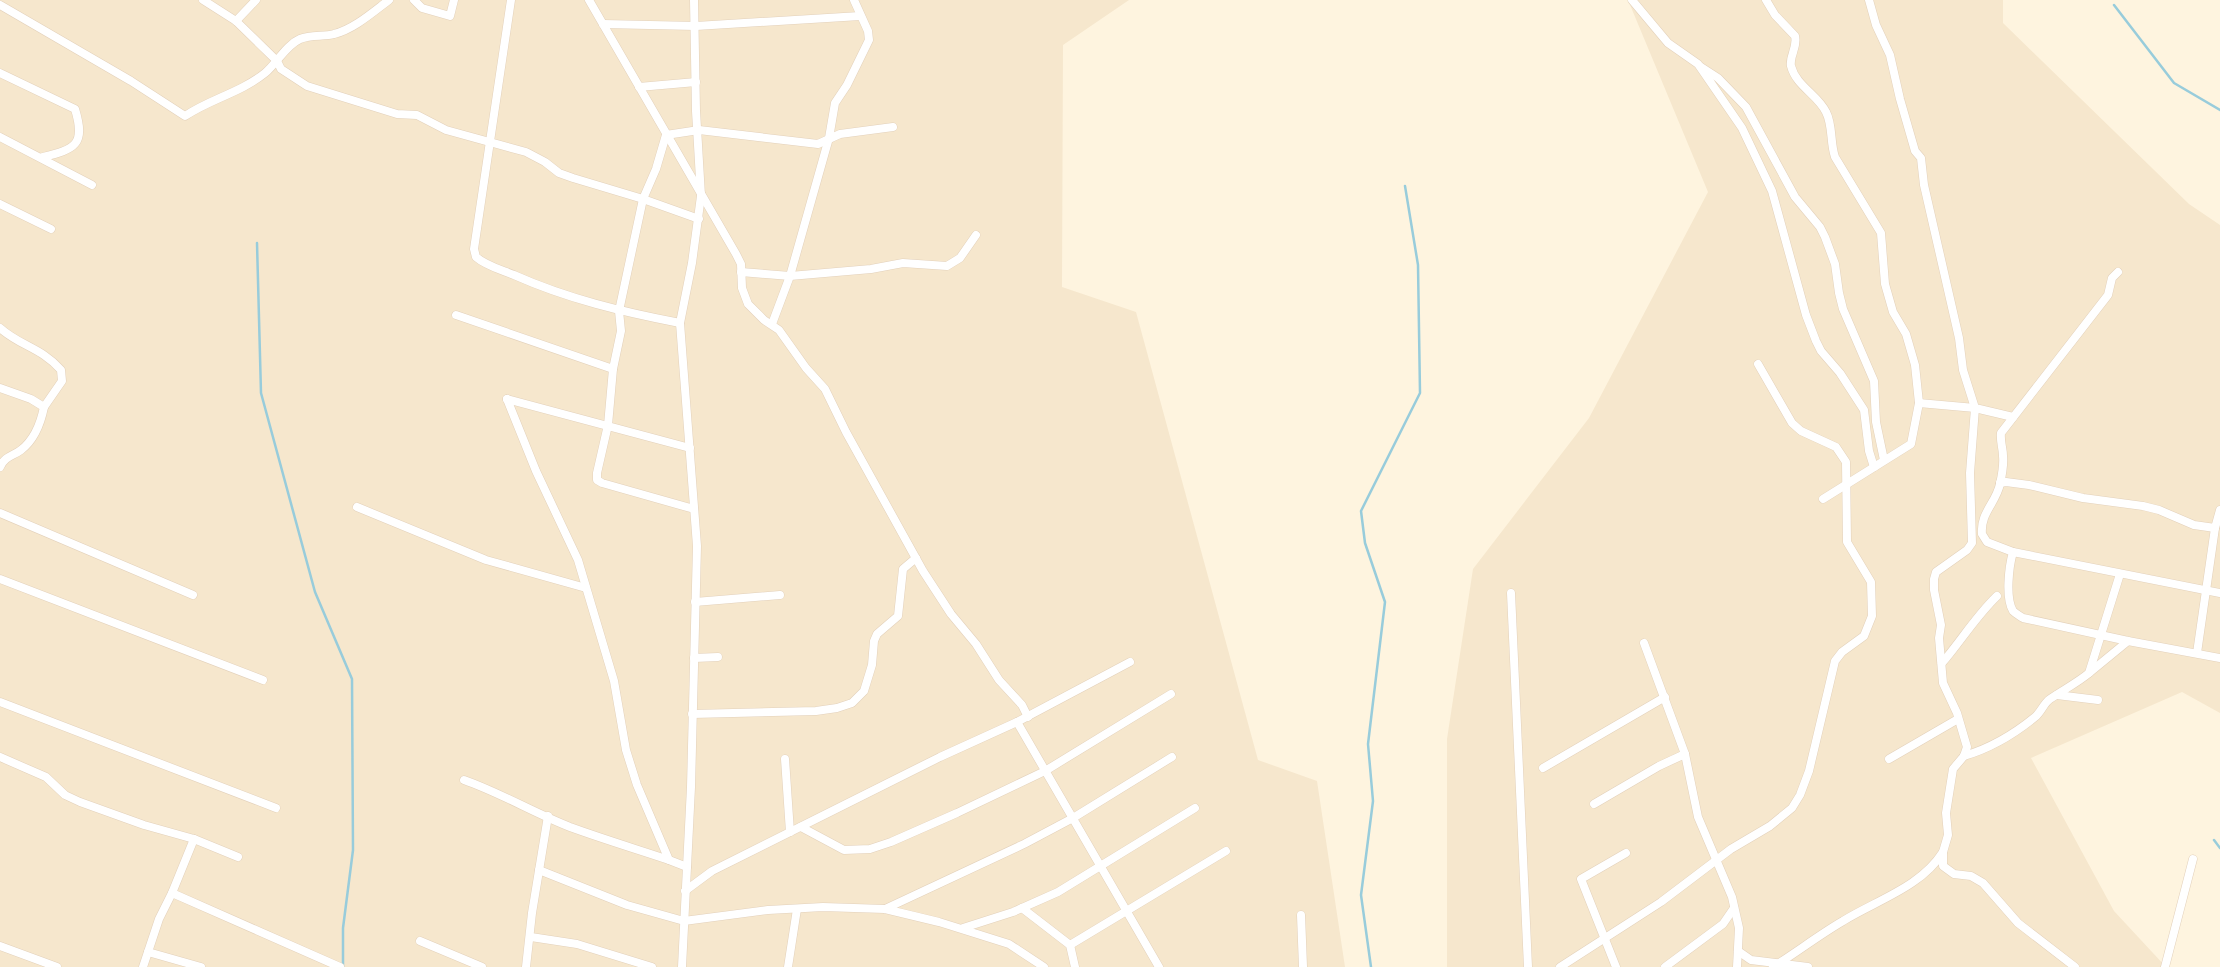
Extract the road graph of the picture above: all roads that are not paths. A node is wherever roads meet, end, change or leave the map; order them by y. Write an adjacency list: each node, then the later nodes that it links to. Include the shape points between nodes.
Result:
1 (202, 0): 15 (street)
2 (256, 0): 15 (street)
3 (389, 0): 18 (street, via 344,30 301,38)
4 (414, 0): 5 (street, via 422,8 445,16 450,16)
5 (454, 0)
6 (511, 0): 28 (street)
7 (590, 0): 16 (street)
8 (694, 0): 17 (street)
9 (854, 0): 14 (street)
10 (1632, 0): 19 (street, via 1668,43)
11 (1766, 0): 48 (street, via 1775,15 1796,36 1792,68 1801,84 1825,110 1835,157 1882,233 1886,284 1893,312 1911,350)
12 (1868, 0): 50 (street, via 1890,54 1915,151 1921,158 1963,370)
13 (0, 5): 18 (street, via 185,116 201,105 219,100 244,86)
14 (860, 16): 17 (street); 27 (street, via 868,30 869,40 835,103)
15 (236, 21): 18 (street)
16 (603, 24): 17 (street); 22 (street)
17 (696, 26): 21 (street)
18 (277, 61): 28 (street, via 281,68 307,86 397,114 417,115 446,130)
19 (1700, 66): 54 (street, via 1718,78 1746,108 1795,197 1825,237 1835,264 1843,309 1874,381 1876,422); 56 (street, via 1742,128 1770,184 1811,330 1821,351 1864,410)
20 (0, 73): 29 (street, via 75,109 79,132 77,142 71,149)
21 (696, 82): 22 (street); 24 (street)
22 (639, 87): 25 (street)
23 (893, 127): 27 (street)
24 (699, 130): 25 (street); 27 (street, via 813,144); 31 (street)
25 (666, 135): 31 (street); 32 (street)
26 (0, 137): 29 (street)
27 (829, 138): 39 (street)
28 (490, 144): 32 (street, via 526,152 573,178); 40 (street, via 474,249 476,257 545,288)
29 (43, 157): 30 (street)
30 (92, 185)
31 (701, 196): 34 (street); 37 (street, via 736,254)
32 (643, 199): 34 (street); 40 (street)
33 (0, 204): 35 (street)
34 (699, 219): 42 (street)
35 (51, 230)
36 (976, 235): 39 (street, via 960,258 947,266 903,263)
37 (741, 272): 39 (street); 43 (street, via 748,304)
38 (2118, 272): 51 (street, via 2112,278 2108,294)
39 (790, 276): 43 (street)
40 (619, 311): 42 (street); 46 (street, via 621,331)
41 (456, 315): 46 (street)
42 (680, 323): 53 (street)
43 (772, 324): 66 (street, via 825,388)
44 (0, 328): 49 (street, via 24,345 36,348 61,370 62,381)
45 (1758, 364): 57 (street, via 1792,423 1841,452 1846,462)
46 (613, 369): 52 (street)
47 (0, 388): 49 (street)
48 (1919, 403): 50 (street); 54 (street, via 1911,444)
49 (44, 407): 55 (street, via 39,426 30,441)
50 (1975, 408): 51 (street); 85 (street, via 1970,474 1972,542 1936,572 1934,579 1941,625)
51 (2013, 417): 58 (street, via 2001,433 2004,455)
52 (608, 425): 53 (street); 61 (street, via 597,480); 69 (street, via 507,398 536,471 578,560)
53 (690, 448): 61 (street)
54 (1884, 460): 56 (street)
55 (1, 461)
56 (1874, 467): 57 (street)
57 (1845, 484): 59 (street); 120 (street, via 1847,542 1870,582 1870,624 1864,636 1835,661 1817,744 1800,795 1792,808)
58 (2000, 484): 64 (street, via 2029,485 2083,498 2143,506 2194,525); 65 (street, via 1983,517 1982,534 1987,542)
59 (1822, 499)
60 (357, 508): 69 (street, via 486,560)
61 (694, 509): 76 (street, via 697,546)
62 (2220, 510): 64 (street)
63 (0, 513): 73 (street)
64 (2215, 528): 70 (street)
65 (2013, 552): 67 (street); 77 (street, via 2008,578 2015,613 2023,618)
66 (916, 558): 93 (street, via 903,570 898,616 877,634 864,691 852,703 816,711); 94 (street, via 951,614)
67 (2120, 574): 70 (street); 77 (street)
68 (0, 579): 87 (street)
69 (586, 588): 119 (street, via 614,681 626,750 637,785)
70 (2206, 591): 72 (street); 80 (street)
71 (1510, 593): 155 (street)
72 (2220, 593)
73 (193, 595)
74 (780, 595): 76 (street)
75 (1997, 596): 85 (street, via 1982,610)
76 (695, 602): 82 (street)
77 (2100, 635): 78 (street); 86 (street)
78 (2128, 641): 80 (street); 86 (street)
79 (1644, 643): 90 (street)
80 (2197, 653): 83 (street)
81 (718, 657): 82 (street)
82 (694, 658): 93 (street)
83 (2220, 658)
84 (1130, 662): 94 (street)
85 (1942, 663): 95 (street, via 1943,683 1952,698)
86 (2089, 672): 89 (street)
87 (264, 680)
88 (1171, 694): 104 (street)
89 (2056, 695): 91 (street); 98 (street, via 2048,700 2037,716 1987,750)
90 (1665, 696): 97 (street); 103 (street)
91 (2098, 700)
92 (0, 702): 107 (street)
93 (692, 714): 122 (street)
94 (1028, 717): 96 (street)
95 (1958, 720): 98 (street, via 1967,747); 102 (street)
96 (1017, 722): 104 (street); 111 (street)
97 (1684, 754): 106 (street); 120 (street, via 1694,804)
98 (1964, 756): 115 (street, via 1953,769 1946,813 1948,835)
99 (0, 757): 113 (street, via 46,777 65,795 80,802)
100 (1172, 757): 110 (street)
101 (785, 759): 112 (street)
102 (1889, 759)
103 (1542, 768)
104 (1045, 770): 110 (street); 111 (street, via 957,813 870,849 844,850)
105 (464, 780): 109 (street)
106 (1594, 804)
107 (276, 808)
108 (1195, 808): 121 (street)
109 (548, 816): 119 (street); 123 (street)
110 (1073, 818): 121 (street); 129 (street)
111 (801, 827): 112 (street)
112 (790, 832): 124 (street, via 712,871)
113 (194, 839): 117 (street); 125 (street)
114 (1226, 851): 130 (street)
115 (1943, 852): 141 (street, via 1924,874); 161 (street, via 1943,866 1954,874 1971,876 1983,883 2018,923)
116 (1626, 854): 135 (street, via 1581,879)
117 (238, 857)
118 (2193, 859): 162 (street)
119 (670, 860): 122 (street)
120 (1717, 861): 127 (street); 135 (street)
121 (1102, 866): 126 (street, via 1058,892); 130 (street)
122 (686, 868): 124 (street)
123 (539, 870): 132 (street, via 627,905); 134 (street)
124 (685, 891): 132 (street)
125 (172, 893): 140 (street); 145 (street)
126 (1022, 908): 133 (street); 137 (street)
127 (1734, 908): 139 (street, via 1739,928); 158 (street, via 1723,924)
128 (797, 909): 129 (street); 132 (street, via 742,912); 150 (street)
129 (885, 909): 133 (street)
130 (1127, 910): 137 (street); 153 (street)
131 (1301, 915): 154 (street)
132 (684, 921): 149 (street)
133 (963, 928): 151 (street, via 1009,944)
134 (531, 937): 147 (street); 148 (street, via 576,944)
135 (1606, 939): 156 (street); 157 (street)
136 (420, 941): 146 (street)
137 (1070, 945): 152 (street)
138 (0, 946): 142 (street)
139 (1738, 951): 141 (street, via 1751,960); 159 (street)
140 (148, 952): 143 (street); 144 (street)
141 (1776, 965): 160 (street)
142 (57, 967)
143 (144, 967)
144 (201, 967)
145 (340, 967)
146 (482, 967)
147 (526, 967)
148 (652, 967)
149 (682, 967)
150 (788, 967)
151 (1044, 967)
152 (1075, 967)
153 (1159, 967)
154 (1303, 967)
155 (1528, 967)
156 (1560, 967)
157 (1616, 967)
158 (1665, 967)
159 (1737, 967)
160 (1808, 967)
161 (2076, 967)
162 (2165, 967)

